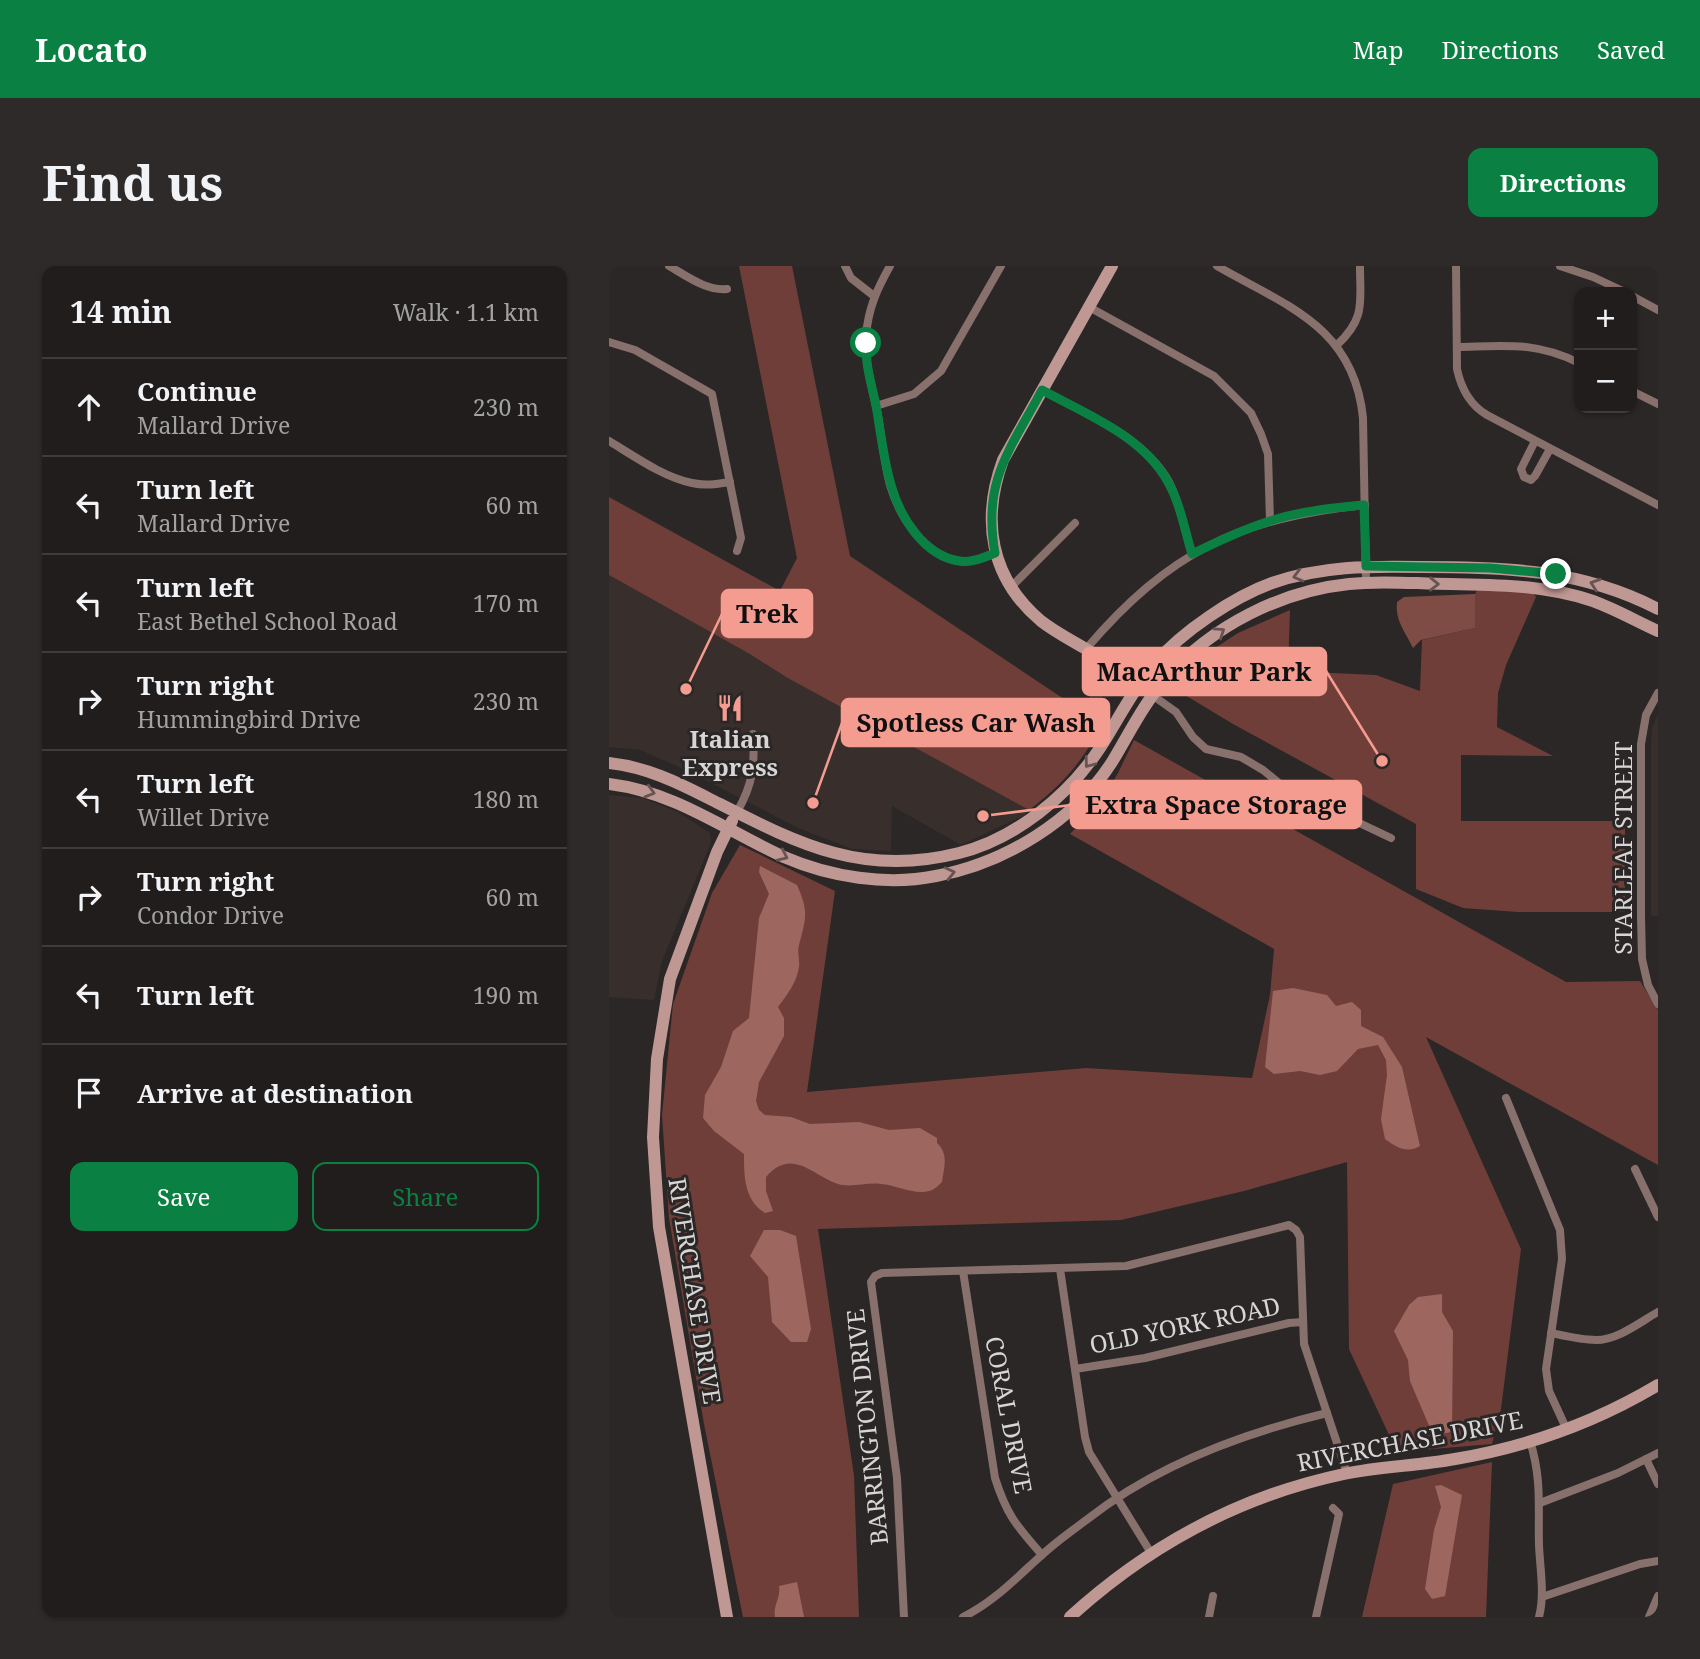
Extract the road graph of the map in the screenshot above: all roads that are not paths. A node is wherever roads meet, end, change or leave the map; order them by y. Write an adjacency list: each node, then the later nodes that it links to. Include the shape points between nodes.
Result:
1 (669, 266): 11 (street, via 706,286)
2 (845, 266): 12 (street, via 851,278)
3 (890, 266): 12 (street)
4 (1001, 266): 23 (street, via 941,372 915,394)
5 (1112, 266): 14 (main road)
6 (1217, 266): 17 (street, via 1302,315)
7 (1360, 266): 17 (street, via 1356,325)
8 (1456, 266): 18 (street)
9 (1560, 266): 10 (street)
10 (1615, 287)
11 (727, 289)
12 (874, 296): 23 (street, via 865,352)
13 (1637, 299): 15 (street)
14 (1089, 307): 20 (main road); 30 (street, via 1214,376 1251,413 1268,454)
15 (1658, 310)
16 (609, 342): 27 (street, via 635,350 712,394)
17 (1337, 345): 28 (street, via 1361,394)
18 (1457, 347): 19 (street, via 1529,346); 25 (street, via 1461,385 1472,404)
19 (1574, 361)
20 (1042, 390): 33 (main road, via 994,485 991,531); 34 (street, via 1121,433 1158,466 1170,484)
21 (1637, 394): 22 (street)
22 (1658, 404)
23 (876, 406): 33 (street, via 890,485 909,526 941,555 960,562)
24 (609, 441): 27 (street, via 691,483)
25 (1535, 441): 26 (street); 26 (street, via 1521,469 1524,477 1535,477)
26 (1549, 449): 29 (street)
27 (730, 482): 32 (street, via 741,538)
28 (1364, 505): 30 (street); 35 (street)
29 (1658, 506)
30 (1270, 521): 34 (street)
31 (1075, 523): 37 (street)
32 (737, 551)
33 (995, 553): 37 (main road)
34 (1192, 554): 40 (street, via 1141,591)
35 (1366, 566): 36 (street); 38 (main road, one-way to 35, via 1556,574); 41 (main road, one-way to 41, via 1301,575 1242,597 1177,641)
36 (1366, 583): 39 (main road, one-way to 39, via 1542,589 1593,601); 43 (main road, one-way to 36, via 1185,657 1251,613 1313,591)
37 (1011, 587): 40 (main road, via 1043,623)
38 (1658, 610)
39 (1658, 631)
40 (1086, 649): 41 (main road)
41 (1138, 685): 43 (main road); 50 (main road, one-way to 50, via 1075,781 1021,824 960,853)
42 (1658, 693): 52 (street, STARLEAF STREET, via 1646,715 1642,737 1641,916 1642,959)
43 (1151, 695): 49 (street, via 1176,712 1206,749 1241,757 1303,803); 51 (main road, one-way to 43, via 933,877 972,868 1036,837 1095,783)
44 (753, 734): 47 (street, RIVERCHASE DRIVE, via 752,783)
45 (611, 763): 46 (main road); 47 (main road, via 673,779)
46 (610, 784): 48 (main road, one-way to 48, via 663,796)
47 (737, 812): 48 (main road, RIVERCHASE DRIVE); 50 (main road, via 812,848)
48 (729, 828): 51 (main road, one-way to 51, via 813,868); 79 (main road, RIVERCHASE DRIVE, via 670,979 657,1059 653,1137 659,1227)
49 (1391, 838)
50 (882, 861): 51 (main road)
51 (882, 879)
52 (1658, 1004)
53 (1506, 1098): 60 (street, via 1563,1243)
54 (1635, 1169): 55 (street)
55 (1658, 1217)
56 (1060, 1269): 57 (street); 59 (street, via 1126,1266 1289,1225 1300,1237); 61 (street)
57 (963, 1271): 74 (street, CORAL DRIVE, via 995,1479 1011,1520); 80 (street, BARRINGTON DRIVE, via 882,1273 871,1282 898,1478)
58 (1658, 1312): 60 (street, via 1605,1339)
59 (1303, 1322): 61 (street, OLD YORK ROAD); 63 (street, via 1304,1344)
60 (1551, 1333): 64 (street, via 1547,1381)
61 (1076, 1369): 70 (street, via 1089,1452)
62 (1658, 1385): 64 (main road, RIVERCHASE DRIVE, via 1598,1417)
63 (1327, 1413): 68 (street); 70 (street, via 1209,1450)
64 (1566, 1428): 65 (main road, RIVERCHASE DRIVE)
65 (1530, 1441): 68 (main road, RIVERCHASE DRIVE, via 1453,1460); 71 (street)
66 (1658, 1453): 67 (street)
67 (1646, 1460): 69 (street); 71 (street)
68 (1347, 1473): 73 (main road, RIVERCHASE DRIVE, via 1244,1504)
69 (1658, 1484)
70 (1116, 1499): 73 (street); 74 (street)
71 (1540, 1503): 78 (street)
72 (1333, 1508): 84 (street, via 1339,1514)
73 (1151, 1553): 82 (main road, RIVERCHASE DRIVE)
74 (1042, 1555): 81 (street, via 1001,1592)
75 (1658, 1561): 78 (street)
76 (1213, 1596): 83 (street)
77 (1658, 1596): 86 (street)
78 (1542, 1597): 85 (street)
79 (727, 1617)
80 (904, 1617)
81 (963, 1617)
82 (1070, 1617)
83 (1209, 1617)
84 (1316, 1617)
85 (1539, 1617)
86 (1649, 1617)

